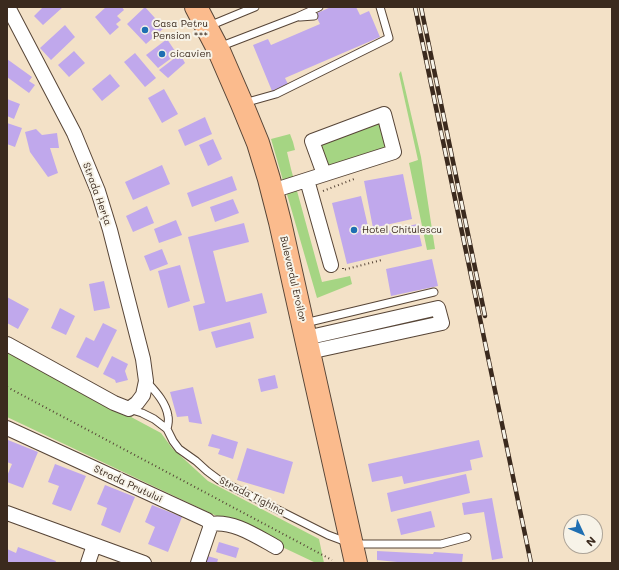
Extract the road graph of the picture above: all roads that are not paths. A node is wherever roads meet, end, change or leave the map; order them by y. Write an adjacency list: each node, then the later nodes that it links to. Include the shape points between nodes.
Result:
1 (8, 7): 18 (street, Strada Herța, via 74,133 98,191 141,352)
2 (196, 7): 8 (main road, Bulevardul Eroilor)
3 (255, 7): 8 (lane)
4 (319, 7): 7 (lane)
5 (380, 7): 10 (lane, via 389,38 276,94)
6 (314, 16): 7 (lane)
7 (297, 17): 9 (lane)
8 (207, 27): 9 (main road, Bulevardul Eroilor)
9 (217, 48): 10 (main road, Bulevardul Eroilor)
10 (242, 104): 13 (main road, Bulevardul Eroilor, via 258,144)
11 (324, 174): 11 (street, via 354,172 394,152 384,114 312,141); 12 (street)
12 (308, 180): 13 (street); 14 (street)
13 (272, 191): 16 (main road, Bulevardul Eroilor)
14 (336, 264)
15 (434, 292): 16 (lane)
16 (306, 337): 16 (street, via 442,323 438,308); 27 (main road, Bulevardul Eroilor)
17 (7, 344): 19 (street)
18 (144, 388): 19 (street, via 138,403); 21 (lane, via 157,393 165,407 168,417)
19 (129, 409): 21 (lane, via 154,419)
20 (7, 428): 23 (street, Strada Prutului, via 207,520)
21 (167, 429): 27 (lane, Strada Tighina, via 179,449 219,480 328,535)
22 (7, 513): 25 (street)
23 (210, 524): 26 (street, via 228,524 240,528); 30 (street)
24 (467, 536): 27 (lane, via 441,544)
25 (94, 545): 28 (street); 29 (street)
26 (276, 547)
27 (354, 553)
28 (88, 563)
29 (144, 563)
30 (198, 563)

